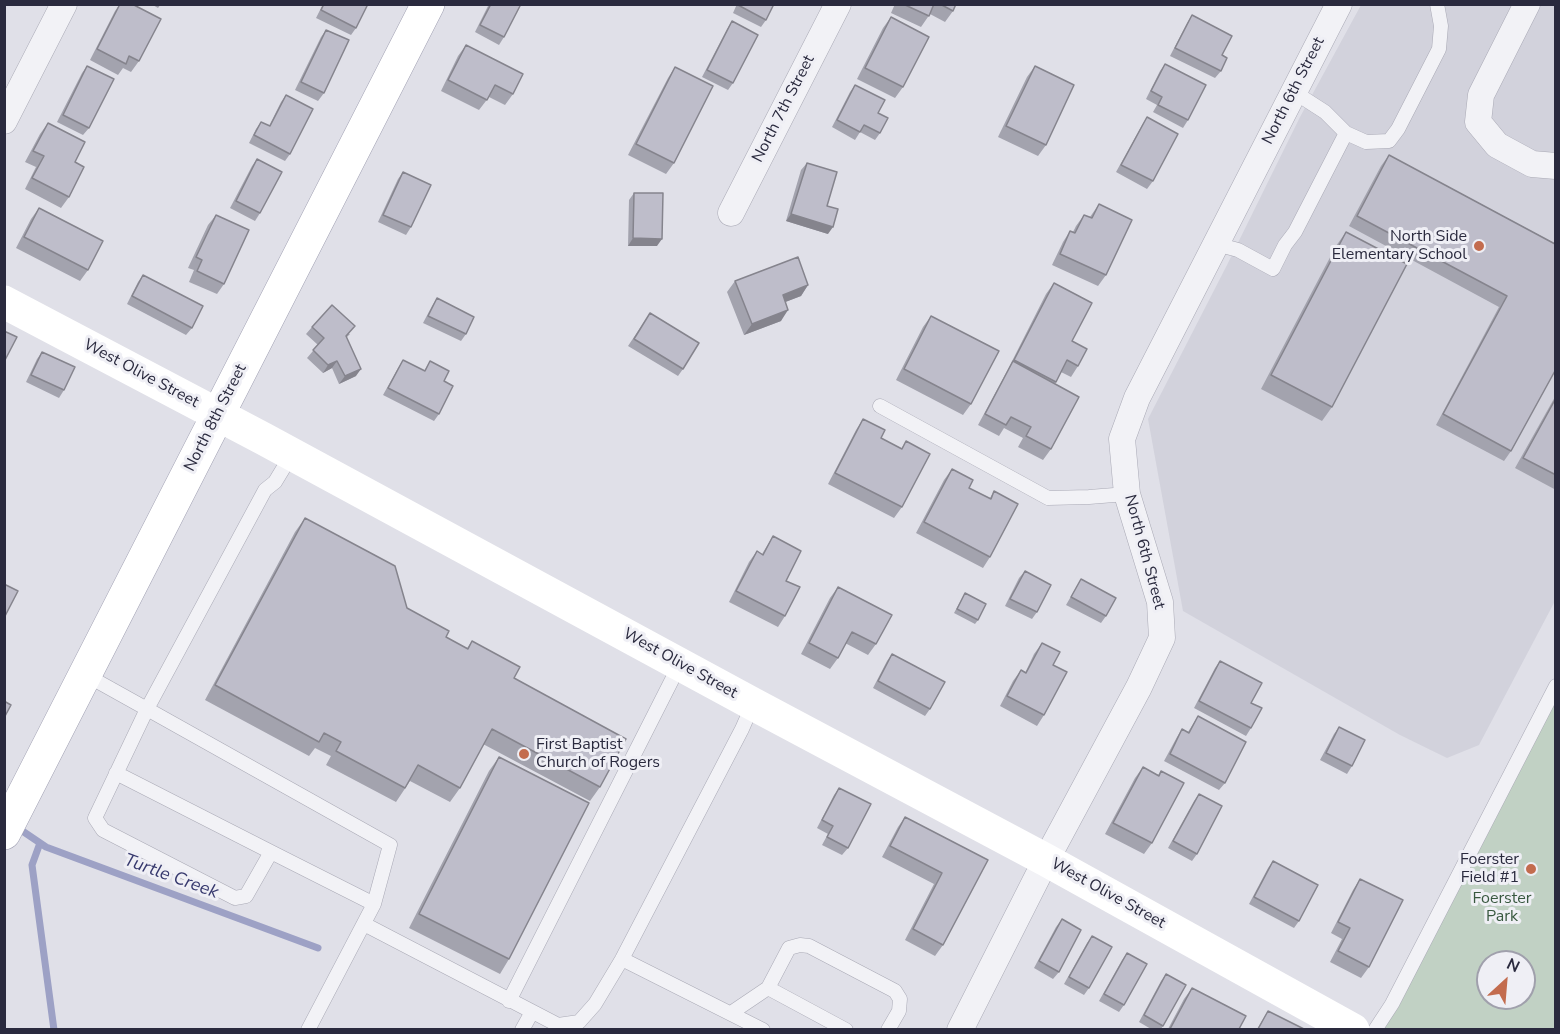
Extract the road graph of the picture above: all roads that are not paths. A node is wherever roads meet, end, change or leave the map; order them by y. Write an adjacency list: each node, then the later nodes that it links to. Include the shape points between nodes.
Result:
1 (64, 4): 8 (street)
2 (428, 4): 15 (main road, North 8th Street)
3 (838, 4): 11 (street, North 7th Street)
4 (1339, 4): 7 (street, North 6th Street)
5 (1437, 4): 9 (lane, via 1441,26 1438,49 1398,129 1389,141 1366,142)
6 (1527, 4): 10 (street, via 1481,95 1478,122 1497,144 1532,164)
7 (1294, 92): 9 (lane, via 1325,112); 12 (street, North 6th Street)
8 (4, 121)
9 (1346, 133): 12 (lane, via 1273,269 1238,249)
10 (1556, 166)
11 (731, 213)
12 (1216, 244): 17 (street, North 6th Street, via 1137,398 1122,439)
13 (4, 302): 15 (main road, West Olive Street)
14 (880, 406): 17 (lane, via 1048,498)
15 (218, 414): 16 (main road, West Olive Street); 19 (main road, North 8th Street)
16 (292, 454): 18 (main road, West Olive Street); 22 (lane, via 275,482 265,490)
17 (1127, 494): 26 (street, North 6th Street, via 1160,602 1162,638)
18 (680, 664): 21 (main road, West Olive Street); 31 (lane)
19 (86, 675): 22 (lane); 24 (main road, North 8th Street)
20 (1556, 686): 41 (lane, via 1392,1004)
21 (753, 704): 26 (main road, West Olive Street); 29 (lane)
22 (147, 708): 23 (lane); 27 (lane, via 390,845)
23 (116, 772): 25 (lane); 25 (lane, via 95,818 103,830 235,898 246,896)
24 (4, 833)
25 (271, 852): 27 (lane)
26 (1046, 860): 39 (street, North 6th Street); 40 (main road, West Olive Street)
27 (374, 904): 28 (lane)
28 (364, 924): 31 (lane); 34 (lane)
29 (622, 959): 32 (lane, via 595,1004 579,1022 558,1025); 33 (lane)
30 (768, 988): 33 (lane); 37 (lane); 38 (lane, via 789,948 808,946 895,990 900,999 899,1011)
31 (509, 1001): 32 (lane)
32 (532, 1012): 35 (lane)
33 (731, 1013): 36 (lane)
34 (308, 1029)
35 (522, 1029)
36 (763, 1029)
37 (846, 1029)
38 (888, 1029)
39 (960, 1029)
40 (1353, 1029)
41 (1375, 1029)

